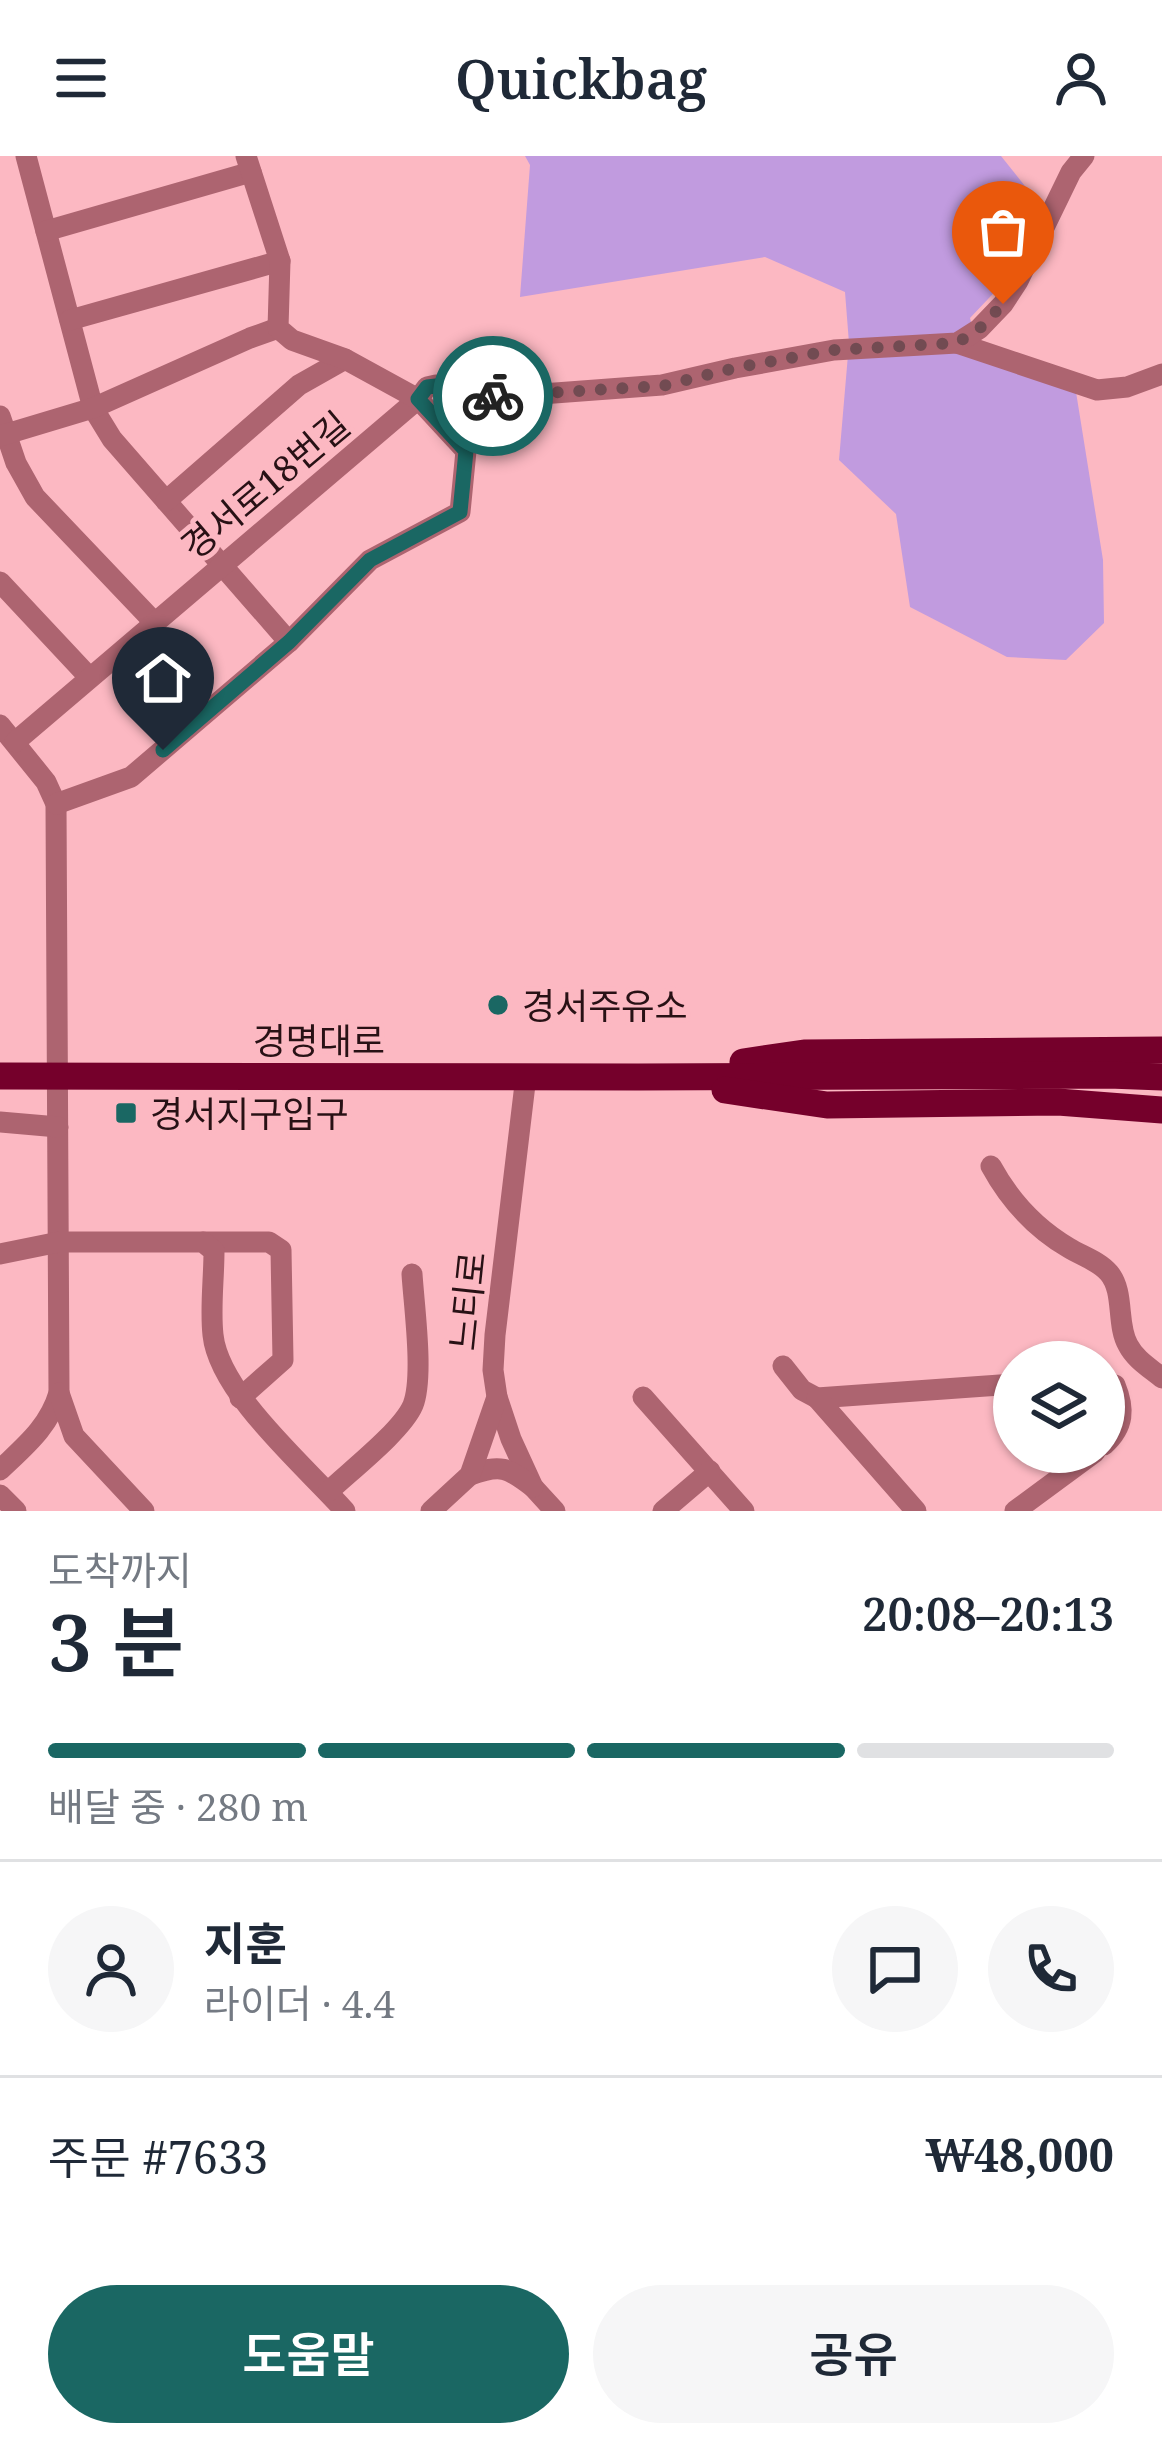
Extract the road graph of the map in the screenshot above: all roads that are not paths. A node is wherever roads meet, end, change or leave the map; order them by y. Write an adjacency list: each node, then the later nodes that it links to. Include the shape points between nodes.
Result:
1 (26, 156): 4 (street)
2 (1084, 156): 8 (street, via 1003,304)
3 (249, 164): 4 (street); 5 (street)
4 (46, 231): 6 (street)
5 (280, 261): 6 (street); 7 (street)
6 (70, 320): 12 (street)
7 (278, 328): 9 (street); 12 (street)
8 (957, 343): 10 (street, via 1097,390); 11 (street, via 834,350 662,386 501,398 436,386)
9 (345, 359): 11 (street); 14 (street, via 299,385)
10 (1162, 374)
11 (418, 399): 15 (street, 경서로18번길); 18 (street, via 466,451 460,512 370,560)
12 (94, 408): 13 (street); 14 (street)
13 (2, 429): 17 (street, via 35,497)
14 (166, 501): 15 (street)
15 (222, 565): 17 (street, 경서로18번길); 18 (street)
16 (0, 582): 19 (street)
17 (154, 622): 19 (street, 경서로18번길)
18 (289, 642): 21 (street, via 131,777)
19 (89, 676): 20 (street, 경서로18번길)
20 (8, 734): 21 (street)
21 (56, 803): 23 (street)
22 (1162, 1050): 26 (main road, 경명대로, via 804,1053)
23 (58, 1075): 24 (main road, 경명대로); 25 (main road, 경명대로); 30 (street)
24 (0, 1076)
25 (526, 1076): 26 (main road, 경명대로); 40 (street, 느티로, via 495,1335)
26 (638, 1077): 27 (main road, 경명대로); 28 (main road, 경명대로, via 827,1105 1058,1102)
27 (1162, 1077)
28 (1162, 1110)
29 (0, 1122): 30 (street)
30 (58, 1127): 32 (street)
31 (992, 1166): 37 (street, via 1032,1222 1113,1277 1125,1341)
32 (59, 1242): 33 (street); 34 (street); 39 (street)
33 (202, 1242): 42 (street, via 214,1251 213,1337); 42 (street, via 269,1241 281,1250 283,1360)
34 (0, 1254)
35 (412, 1274): 49 (street, via 412,1407)
36 (782, 1366): 43 (street)
37 (1162, 1378)
38 (993, 1385): 43 (street)
39 (59, 1393): 44 (street, via 44,1428); 52 (street, via 74,1436)
40 (497, 1396): 47 (street, 느티로); 48 (street)
41 (643, 1397): 45 (street)
42 (241, 1398): 49 (street)
43 (817, 1398): 58 (street)
44 (0, 1470)
45 (710, 1471): 56 (street); 57 (street)
46 (1067, 1473): 59 (street)
47 (470, 1474): 48 (street, via 504,1468); 54 (street, 느티로)
48 (533, 1487): 55 (street)
49 (328, 1492): 53 (street)
50 (0, 1495): 51 (street)
51 (16, 1511)
52 (144, 1511)
53 (345, 1511)
54 (430, 1511)
55 (555, 1511)
56 (663, 1511)
57 (744, 1511)
58 (916, 1511)
59 (1015, 1511)

